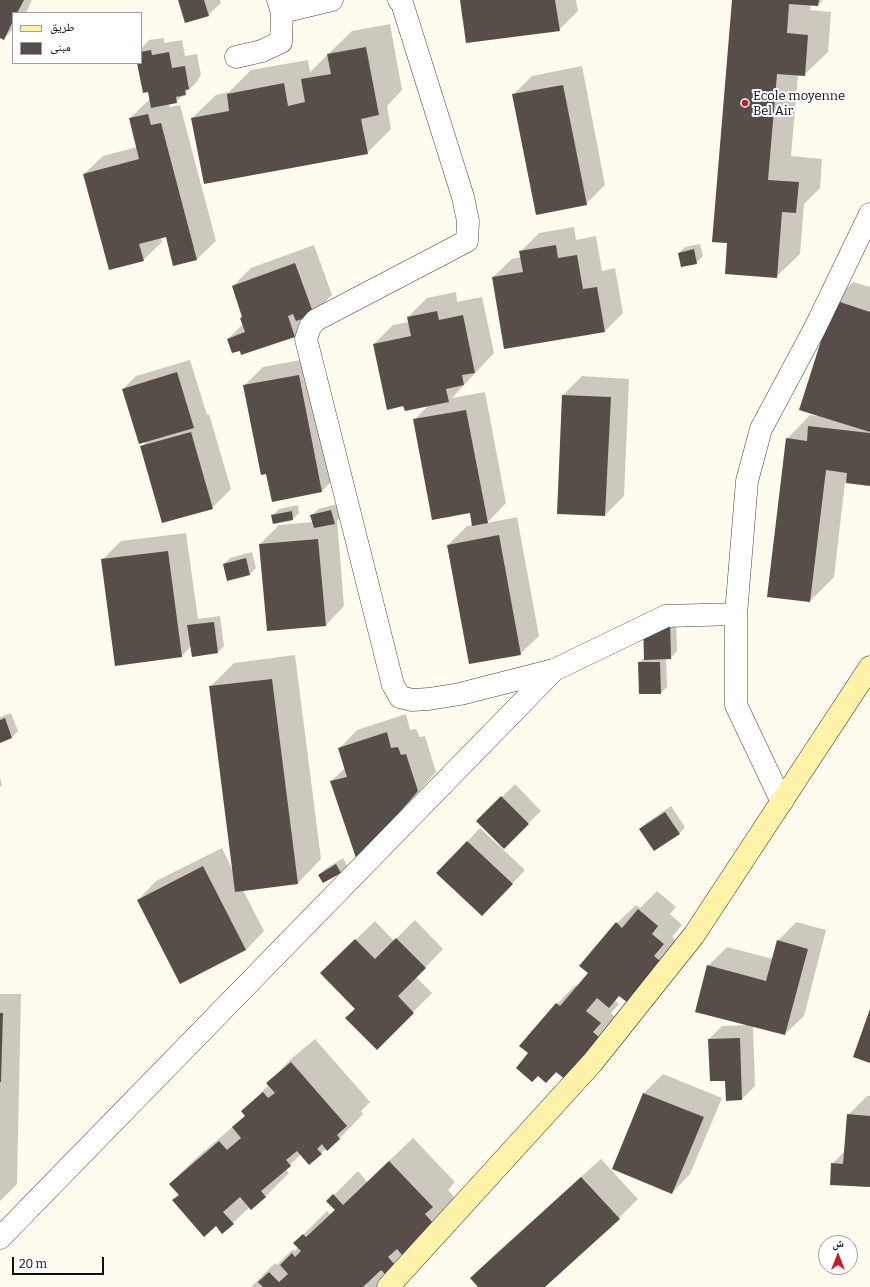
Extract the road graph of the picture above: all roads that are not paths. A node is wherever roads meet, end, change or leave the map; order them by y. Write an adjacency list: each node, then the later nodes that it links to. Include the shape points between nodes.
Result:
1 (332, 0): 3 (street)
2 (399, 0): 8 (street, via 402,2 463,196 468,222 467,241 316,320 306,338 393,685 400,698 429,700)
3 (280, 6): 4 (street, via 281,42 262,51)
4 (236, 57)
5 (870, 214): 6 (street, via 815,328 761,429 747,481)
6 (736, 614): 8 (street, via 666,616); 9 (street, via 736,705)
7 (870, 667): 9 (main road)
8 (554, 670): 10 (street)
9 (782, 802): 11 (main road, via 694,935 592,1063)
10 (0, 1238)
11 (388, 1287)

